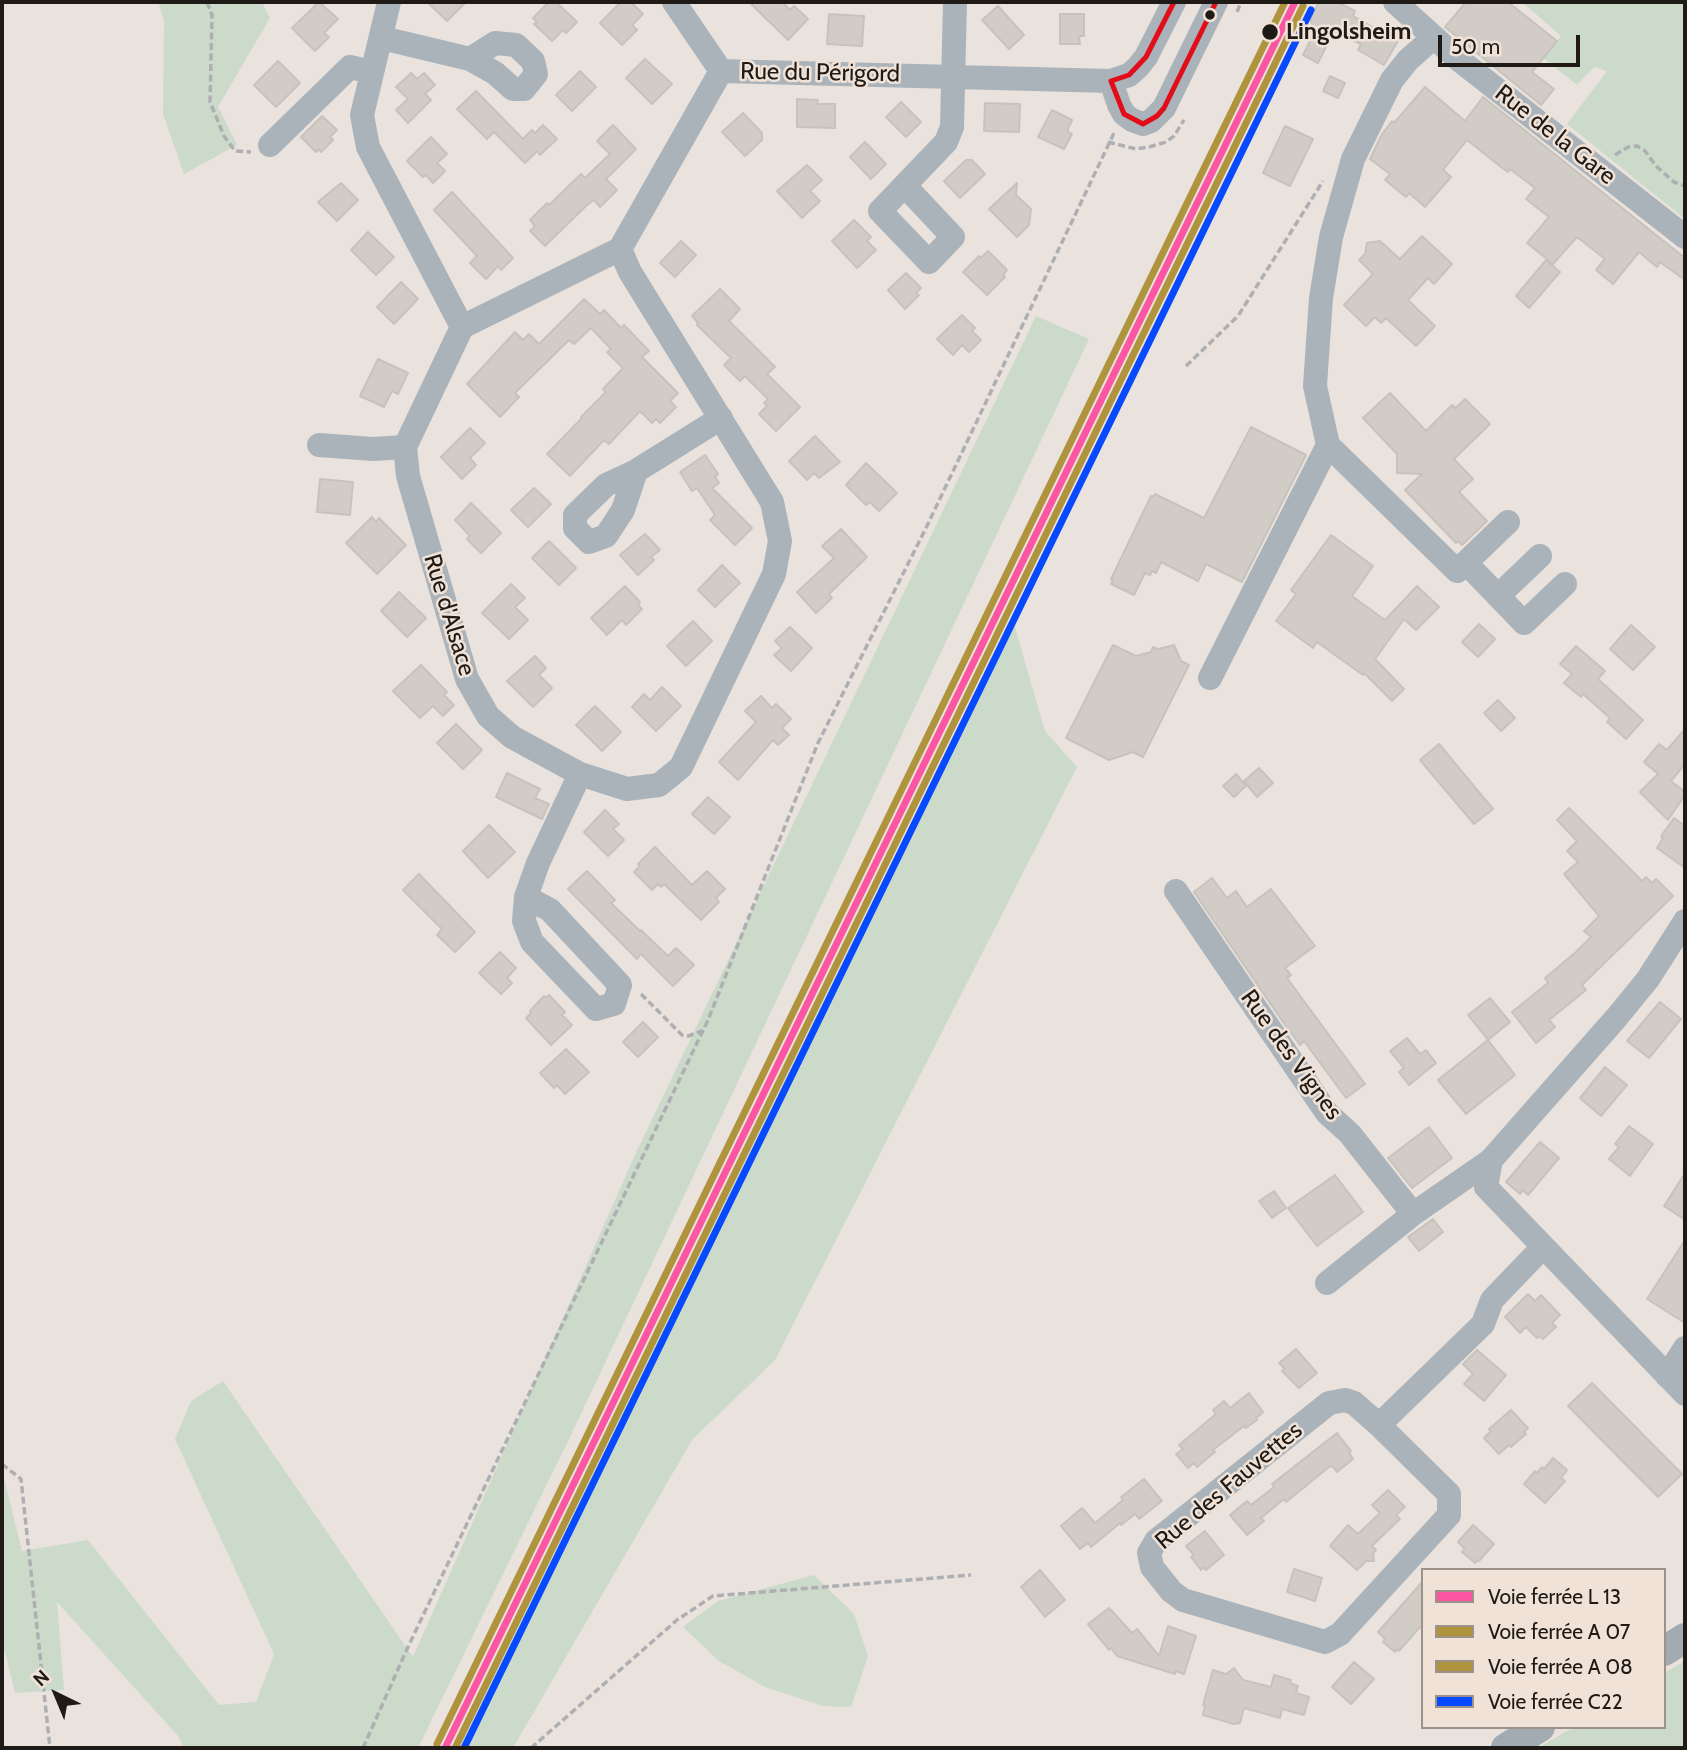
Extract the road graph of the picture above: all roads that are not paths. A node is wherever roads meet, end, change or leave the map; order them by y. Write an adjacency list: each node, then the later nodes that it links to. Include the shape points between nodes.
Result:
1 (389, 2): 8 (street)
2 (674, 2): 10 (street)
3 (955, 2): 12 (street)
4 (1174, 2): 13 (street, via 1138,67)
5 (1216, 2): 13 (street, via 1164,108 1151,121 1143,124 1124,114)
6 (1395, 2): 7 (street, Rue de la Gare)
7 (1434, 37): 16 (street, Rue de la Gare); 21 (street, via 1392,80 1353,159 1331,237 1315,386)
8 (382, 38): 9 (street); 11 (street)
9 (470, 59)
10 (721, 71): 12 (street, Rue du Périgord); 17 (street, Rue du Périgord)
11 (372, 72): 14 (street, via 350,67); 18 (street, via 362,115 368,147)
12 (954, 76): 13 (street, Rue du Périgord); 15 (street, via 952,127 946,142)
13 (1111, 81)
14 (270, 145)
15 (905, 186)
16 (1685, 237)
17 (620, 249): 18 (street); 19 (street, Rue d'Alsace)
18 (462, 327): 22 (street)
19 (721, 418): 23 (street); 30 (street, Rue d'Alsace, via 772,502 780,541 774,574 681,766 659,785 627,789)
20 (318, 445): 22 (street)
21 (1328, 445): 26 (street, via 1457,571); 29 (street)
22 (405, 447): 30 (street, Rue d'Alsace, via 408,476 467,679 488,716 512,737)
23 (636, 471)
24 (1508, 522): 26 (street)
25 (1540, 556): 28 (street)
26 (1466, 563): 28 (street)
27 (1565, 584): 28 (street, via 1524,623)
28 (1498, 596)
29 (1210, 678)
30 (580, 774): 32 (street)
31 (1176, 891): 35 (street, Rue des Vignes, via 1326,1113 1350,1134)
32 (526, 897): 32 (street, via 524,921 532,942 596,1009 614,1004 620,985 550,910)
33 (1685, 921): 34 (street, via 1617,1017)
34 (1492, 1160): 35 (street); 36 (street, via 1486,1188)
35 (1413, 1214): 37 (street)
36 (1542, 1248): 39 (street); 41 (street, via 1492,1300 1483,1324)
37 (1327, 1283)
38 (1685, 1348): 39 (street)
39 (1667, 1376): 40 (street)
40 (1685, 1395)
41 (1379, 1425): 41 (street, Rue des Fauvettes, via 1354,1403 1329,1403 1156,1541 1149,1553 1152,1567 1182,1600 1325,1642 1340,1634 1450,1515 1449,1494)
42 (1685, 1638): 43 (main road)
43 (1666, 1650)
44 (1537, 1729): 45 (main road)
45 (1506, 1748)

